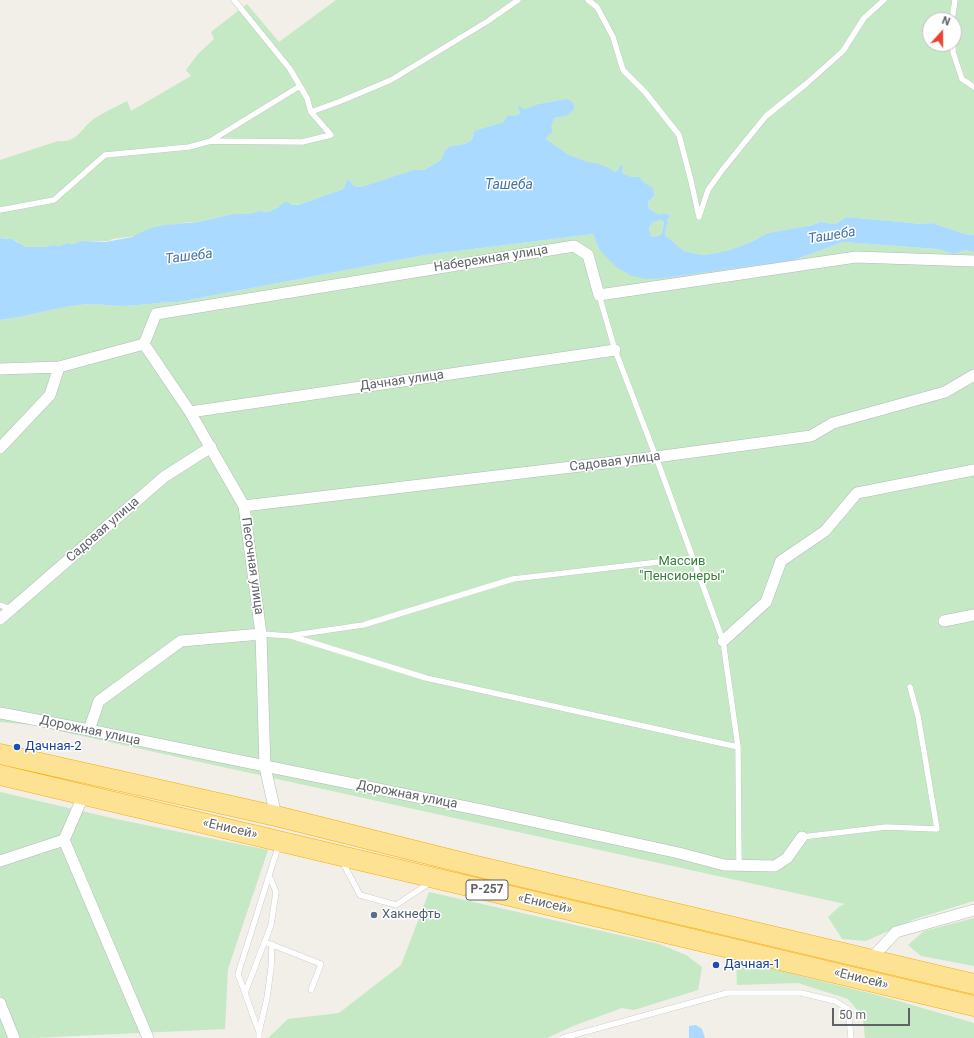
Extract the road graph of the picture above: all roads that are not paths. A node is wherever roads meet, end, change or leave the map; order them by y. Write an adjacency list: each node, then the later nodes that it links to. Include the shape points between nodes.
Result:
1 (234, 0): 8 (lane, via 290,69)
2 (518, 0): 10 (lane, via 391,80)
3 (588, 0): 4 (lane, via 598,6 613,37 623,70 645,92 679,136 699,217 708,190 766,116 843,50 864,18)
4 (884, 0)
5 (955, 0): 6 (lane)
6 (953, 12)
7 (953, 52): 9 (lane, via 962,79)
8 (300, 86): 10 (lane); 11 (lane)
9 (974, 87)
10 (311, 112): 11 (lane, via 330,136 302,142)
11 (211, 141): 12 (lane, via 189,147 105,155 54,200)
12 (0, 210)
13 (974, 261): 14 (street, via 856,257)
14 (600, 294): 15 (street, Набережная улица, via 588,255 574,246 156,314); 16 (lane)
15 (144, 344): 17 (street); 20 (street, Песочная улица)
16 (615, 350): 20 (street, Дачная улица); 23 (lane)
17 (59, 367): 18 (street); 22 (street, via 50,395)
18 (0, 369)
19 (974, 375): 23 (street, Садовая улица, via 945,392 833,423 811,436)
20 (190, 412): 21 (street, Песочная улица)
21 (211, 447): 25 (street, Песочная улица); 28 (street, Садовая улица, via 164,477)
22 (0, 448)
23 (656, 457): 25 (street, Садовая улица); 26 (lane)
24 (974, 470): 34 (street, via 857,493 825,531 781,561 766,602)
25 (244, 506): 32 (street, Песочная улица)
26 (693, 558): 33 (lane, via 513,579 363,625); 34 (lane)
27 (0, 605): 28 (lane)
28 (11, 610): 30 (street, Садовая улица)
29 (974, 615): 31 (street)
30 (0, 619)
31 (944, 621)
32 (261, 634): 33 (lane); 37 (street, via 181,641 99,701); 40 (street, Песочная улица)
33 (291, 636): 38 (lane, via 426,678)
34 (723, 641): 38 (lane)
35 (910, 687): 44 (lane, via 918,716 937,828 886,827)
36 (0, 713): 37 (street, Дорожная улица)
37 (89, 730): 40 (street, Дорожная улица)
38 (738, 747): 49 (lane)
39 (0, 754): 43 (highway, «Енисей» / Р-257)
40 (266, 767): 43 (street, Песочная улица); 49 (street, Дорожная улица, via 486,811 724,864)
41 (0, 775): 42 (highway, «Енисей» / Р-257)
42 (84, 794): 45 (street); 46 (highway, «Енисей» / Р-257)
43 (276, 816): 55 (highway, «Енисей» / Р-257)
44 (802, 837): 49 (street, Дорожная улица, via 787,858 775,866)
45 (64, 840): 48 (street); 63 (street)
46 (280, 840): 47 (highway, «Енисей» / Р-257); 50 (lane)
47 (340, 855): 51 (highway, «Енисей» / Р-257); 51 (lane, via 360,895 396,905)
48 (0, 861)
49 (739, 865)
50 (269, 875): 53 (lane, via 276,892 271,925); 58 (lane, via 238,974)
51 (435, 879): 60 (highway, «Енисей» / Р-257)
52 (974, 910): 55 (street, via 896,932)
53 (265, 942): 54 (lane); 58 (lane)
54 (272, 944): 57 (lane, via 321,964); 61 (lane, via 268,998)
55 (870, 960): 56 (highway, «Енисей» / Р-257)
56 (974, 984)
57 (311, 990)
58 (244, 993): 61 (lane)
59 (0, 1003): 62 (street)
60 (974, 1006)
61 (259, 1035)
62 (14, 1038)
63 (148, 1038)
64 (563, 1038): 65 (lane, via 727,993 801,993 834,1001 848,1009)
65 (851, 1038)

